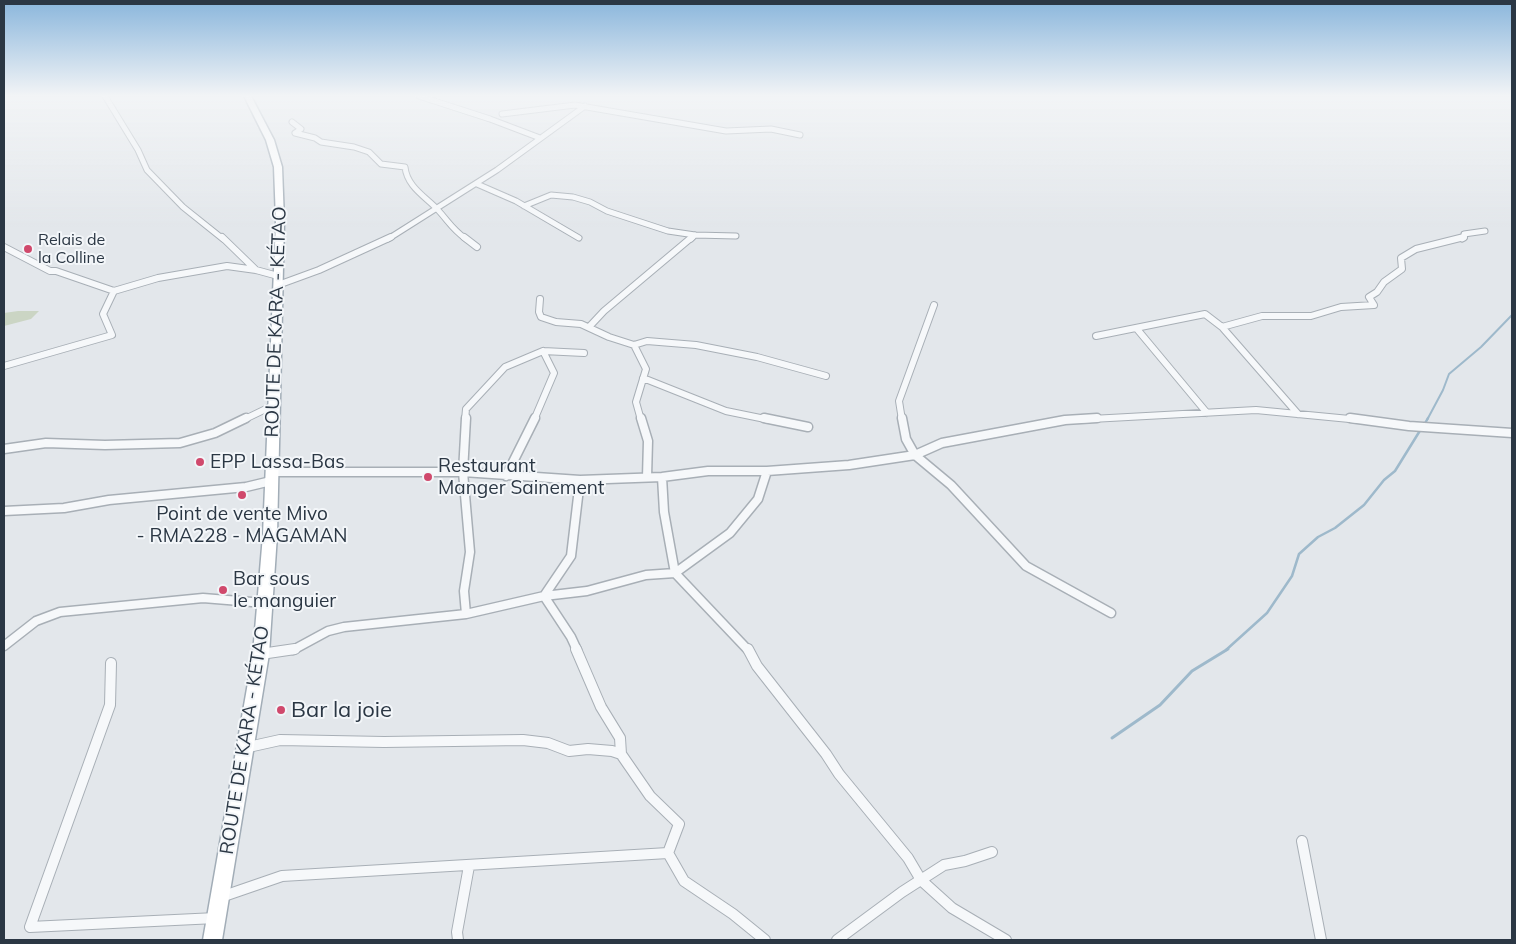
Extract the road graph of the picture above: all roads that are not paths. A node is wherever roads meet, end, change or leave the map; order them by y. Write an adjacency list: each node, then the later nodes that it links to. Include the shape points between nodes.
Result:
1 (132, 140): 14 (street, via 147,170 160,185)
2 (270, 140): 15 (main road, ROUTE DE KARA - KÉTAO, via 278,167)
3 (318, 140): 7 (street, via 369,152 381,164 405,167 406,176 426,201)
4 (537, 140): 5 (street)
5 (476, 184): 6 (street); 7 (street)
6 (524, 206): 9 (street, via 551,195 573,197 668,231); 11 (street)
7 (437, 209): 13 (street, via 451,228); 15 (street, via 377,244)
8 (1485, 231): 20 (street, via 1464,234 1464,238 1456,241 1424,245 1406,254 1401,258 1402,269 1370,297 1374,305 1341,307 1311,316 1262,316)
9 (695, 235): 10 (street); 19 (street)
10 (736, 236)
11 (579, 238)
12 (4, 247): 16 (street, via 50,271)
13 (477, 247)
14 (256, 270): 15 (street); 16 (street, via 227,266 199,269)
15 (278, 281): 29 (main road, ROUTE DE KARA - KÉTAO)
16 (114, 291): 26 (street, via 103,314 112,335)
17 (540, 299): 19 (street, via 541,317)
18 (934, 305): 35 (street, via 899,401 906,439)
19 (589, 327): 23 (street)
20 (1222, 327): 21 (street, via 1205,314); 31 (street)
21 (1137, 329): 22 (street); 30 (street)
22 (1096, 336)
23 (634, 346): 27 (street, via 639,342 667,340 700,345); 28 (street, via 646,369)
24 (543, 351): 25 (street); 37 (street, via 505,367 466,409); 38 (street, via 554,372)
25 (584, 353)
26 (4, 366)
27 (826, 376)
28 (643, 378): 32 (street, via 726,411); 40 (street, via 636,402 648,441)
29 (274, 405): 34 (street, via 215,433 180,443 46,443); 39 (main road, ROUTE DE KARA - KÉTAO)
30 (1207, 413): 31 (street, via 1256,410); 35 (street, via 1065,420 942,443)
31 (1298, 414): 33 (street)
32 (808, 427)
33 (1512, 433)
34 (4, 449)
35 (916, 455): 36 (street, via 848,465); 47 (street, via 951,485 1026,566)
36 (768, 471): 41 (street, via 708,471); 44 (street, via 758,499 730,533)
37 (463, 472): 38 (street); 39 (street); 48 (street, via 470,552 464,591)
38 (506, 476): 42 (street)
39 (271, 477): 43 (street, via 246,487 109,500 64,508); 46 (main road, ROUTE DE KARA - KÉTAO)
40 (647, 477): 41 (street); 42 (street)
41 (662, 477): 44 (street, via 664,512)
42 (580, 480): 45 (street, via 571,556)
43 (4, 511)
44 (675, 573): 45 (street, via 646,575 587,591); 58 (street, via 746,646 757,666)
45 (544, 596): 48 (street); 53 (street, via 571,637 601,707 620,738)
46 (264, 603): 49 (street, via 203,598 46,614); 50 (main road, ROUTE DE KARA - KÉTAO)
47 (1111, 613)
48 (466, 614): 50 (street, via 344,627 328,631 292,651)
49 (4, 646)
50 (261, 654): 52 (main road, ROUTE DE KARA - KÉTAO)
51 (111, 663): 60 (street, via 110,705 30,926)
52 (244, 748): 53 (street, via 280,740 523,740 569,750 604,750); 59 (main road, ROUTE DE KARA - KÉTAO)
53 (621, 754): 56 (street, via 650,796 678,824)
54 (1302, 841): 66 (street)
55 (992, 852): 58 (street, via 944,865)
56 (668, 853): 57 (street); 63 (street, via 684,881)
57 (469, 866): 59 (street, via 282,876); 62 (street)
58 (922, 880): 64 (street); 65 (street, via 952,908)
59 (221, 896): 60 (main road, ROUTE DE KARA - KÉTAO)
60 (216, 918): 61 (main road, ROUTE DE KARA - KÉTAO)
61 (212, 940)
62 (458, 940)
63 (766, 940)
64 (837, 940)
65 (1006, 940)
66 (1321, 940)

